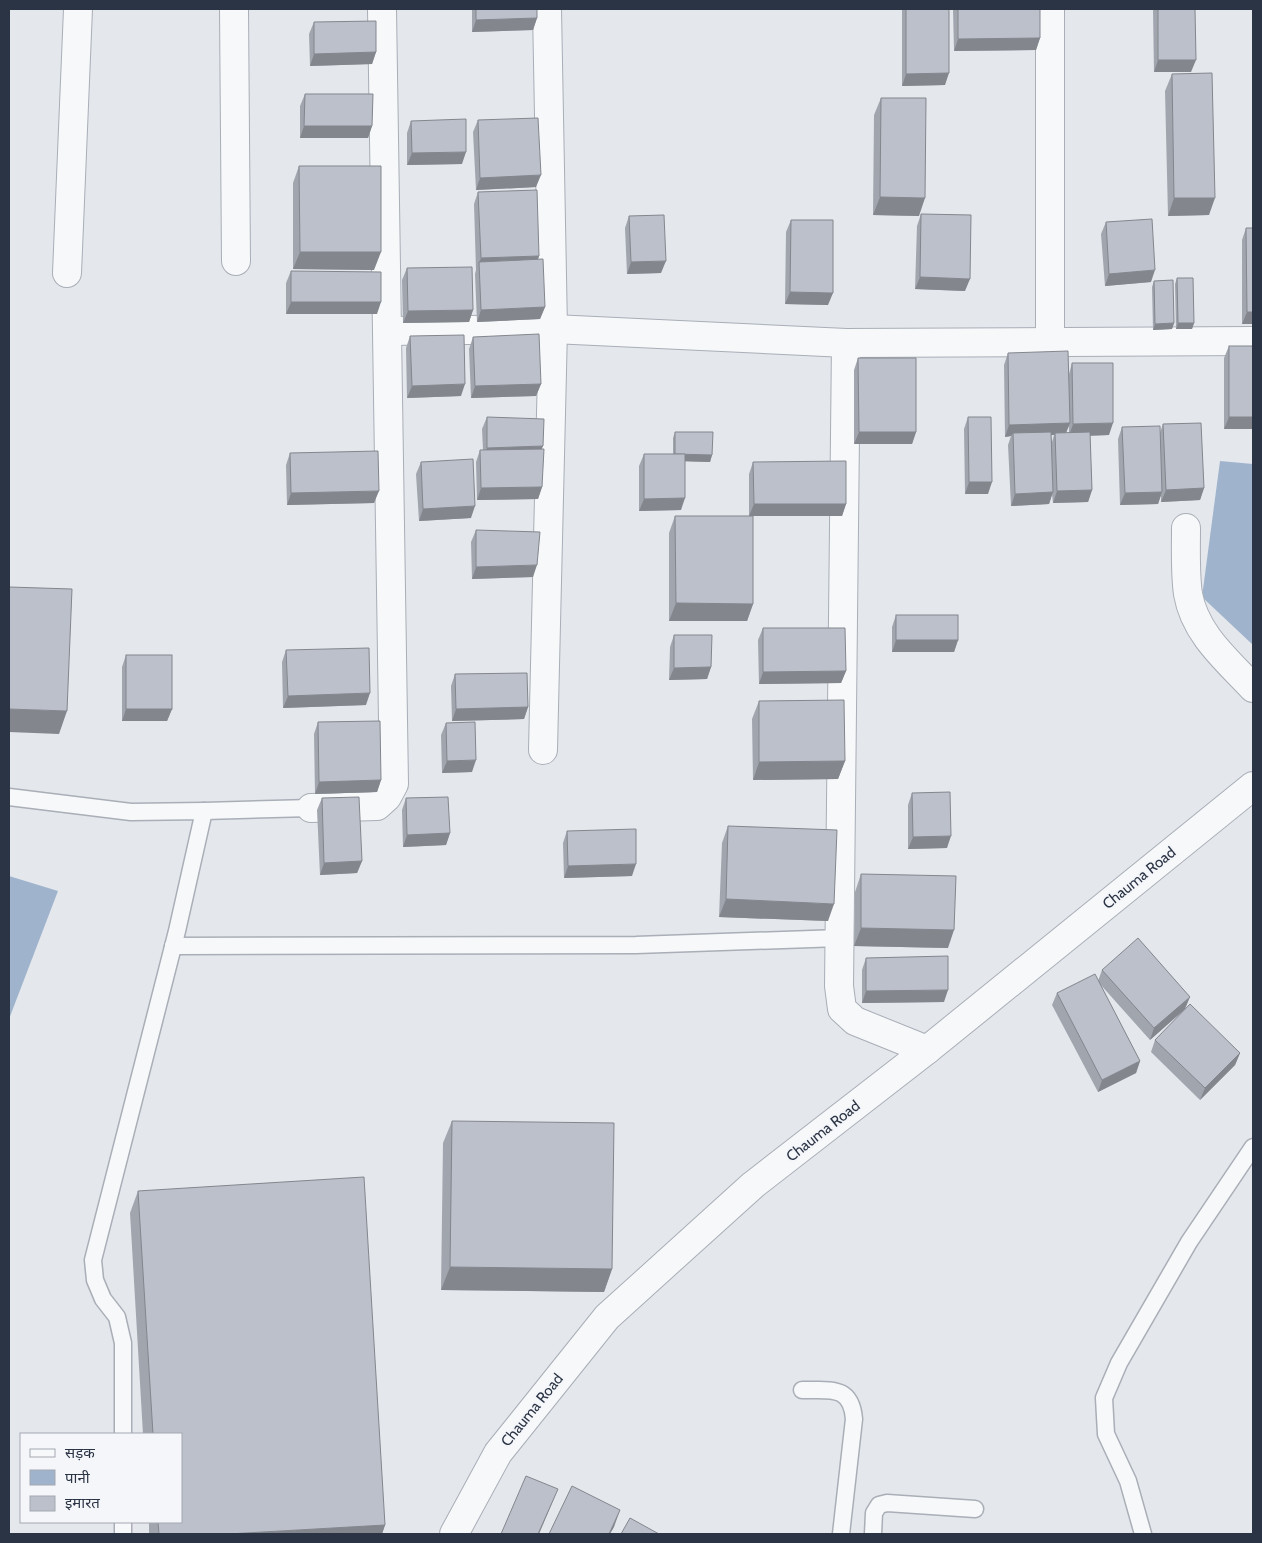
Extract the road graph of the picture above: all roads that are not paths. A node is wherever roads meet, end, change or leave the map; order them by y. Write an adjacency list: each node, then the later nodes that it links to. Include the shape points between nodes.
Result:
1 (78, 9): 7 (street)
2 (234, 9): 6 (street)
3 (382, 9): 9 (street)
4 (547, 9): 8 (street)
5 (1050, 9): 10 (street)
6 (236, 261)
7 (67, 273)
8 (553, 329): 9 (street); 12 (street); 15 (street)
9 (387, 331): 18 (street, via 394,784 387,798 377,806)
10 (1050, 341): 11 (street); 12 (street)
11 (1253, 341)
12 (846, 342): 20 (street)
13 (1186, 528): 14 (street, via 1188,594 1197,623 1214,647)
14 (1253, 688)
15 (543, 750)
16 (1251, 791): 22 (street, Chauma Road)
17 (9, 797): 19 (lane, via 131,812)
18 (311, 808): 19 (lane)
19 (204, 811): 21 (lane)
20 (840, 938): 21 (lane, via 626,946); 22 (street, via 842,1009 855,1021)
21 (173, 946): 25 (lane, via 93,1260 95,1280 103,1299 117,1317 123,1343)
22 (927, 1050): 27 (street, Chauma Road, via 753,1185 607,1316 498,1453)
23 (1253, 1147): 30 (lane, via 1190,1242 1120,1362 1104,1398 1106,1434 1128,1481)
24 (802, 1390): 28 (lane, via 838,1392 846,1396 852,1406 854,1419)
25 (123, 1433)
26 (974, 1510): 29 (lane, via 887,1503 879,1505 874,1513)
27 (454, 1534)
28 (841, 1534)
29 (873, 1534)
30 (1143, 1534)

